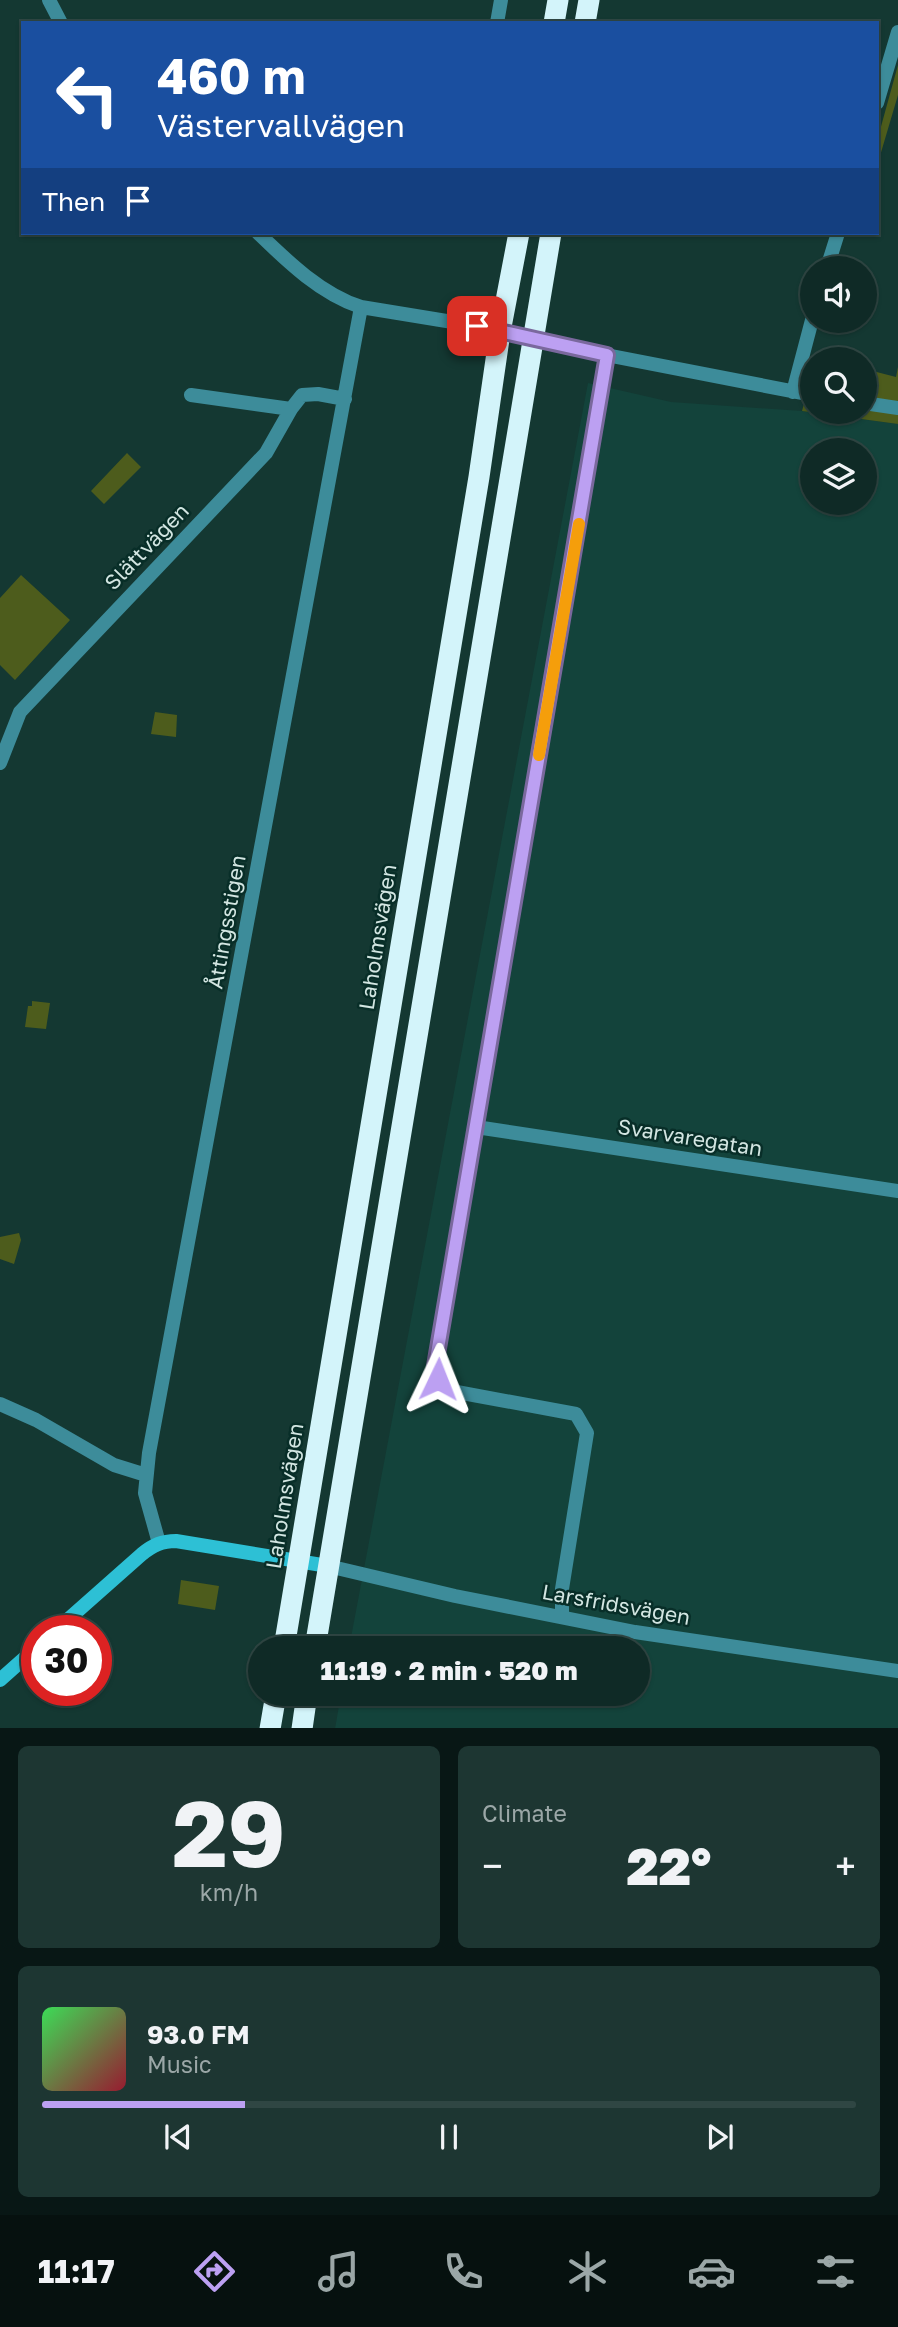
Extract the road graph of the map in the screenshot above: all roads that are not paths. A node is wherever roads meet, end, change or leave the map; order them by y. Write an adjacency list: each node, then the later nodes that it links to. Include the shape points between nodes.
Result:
1 (49, 0): 5 (street)
2 (501, 0): 6 (street)
3 (558, 0): 7 (highway)
4 (589, 0): 8 (highway)
5 (60, 21)
6 (497, 21)
7 (554, 21)
8 (585, 21)
9 (898, 32): 10 (street)
10 (879, 96)
11 (260, 235): 16 (street, via 317,284)
12 (519, 235): 17 (highway, Laholmsvägen)
13 (551, 235): 19 (highway)
14 (837, 235): 15 (street)
15 (831, 256)
16 (361, 307): 17 (street); 24 (street, Åttingsstigen)
17 (500, 331): 19 (street); 34 (highway, Laholmsvägen)
18 (809, 333): 21 (street)
19 (533, 339): 20 (street); 35 (highway)
20 (607, 355): 21 (street); 29 (street)
21 (793, 392): 22 (street)
22 (800, 393)
23 (191, 395): 27 (street)
24 (345, 399): 27 (street, via 302,395); 32 (street, Åttingsstigen)
25 (877, 405): 26 (street)
26 (898, 408)
27 (291, 409): 28 (street, Slättvägen, via 266,453 20,712)
28 (0, 763)
29 (476, 1127): 30 (street, Svarvaregatan); 37 (street, via 435,1366 446,1390 576,1414 587,1433 562,1589)
30 (898, 1191)
31 (0, 1404): 32 (street, via 114,1465)
32 (146, 1475): 33 (street, Åttingsstigen, via 145,1493)
33 (159, 1543): 34 (main road, via 176,1541); 36 (main road)
34 (298, 1561): 35 (main road); 38 (highway, Laholmsvägen)
35 (328, 1566): 37 (street, Larsfridsvägen); 39 (highway)
36 (73, 1615)
37 (562, 1617): 41 (street, Larsfridsvägen)
38 (286, 1636)
39 (317, 1636)
40 (21, 1661): 42 (main road)
41 (898, 1671)
42 (0, 1680)
43 (274, 1706): 45 (highway)
44 (305, 1706): 46 (highway)
45 (270, 1728)
46 (302, 1728)

